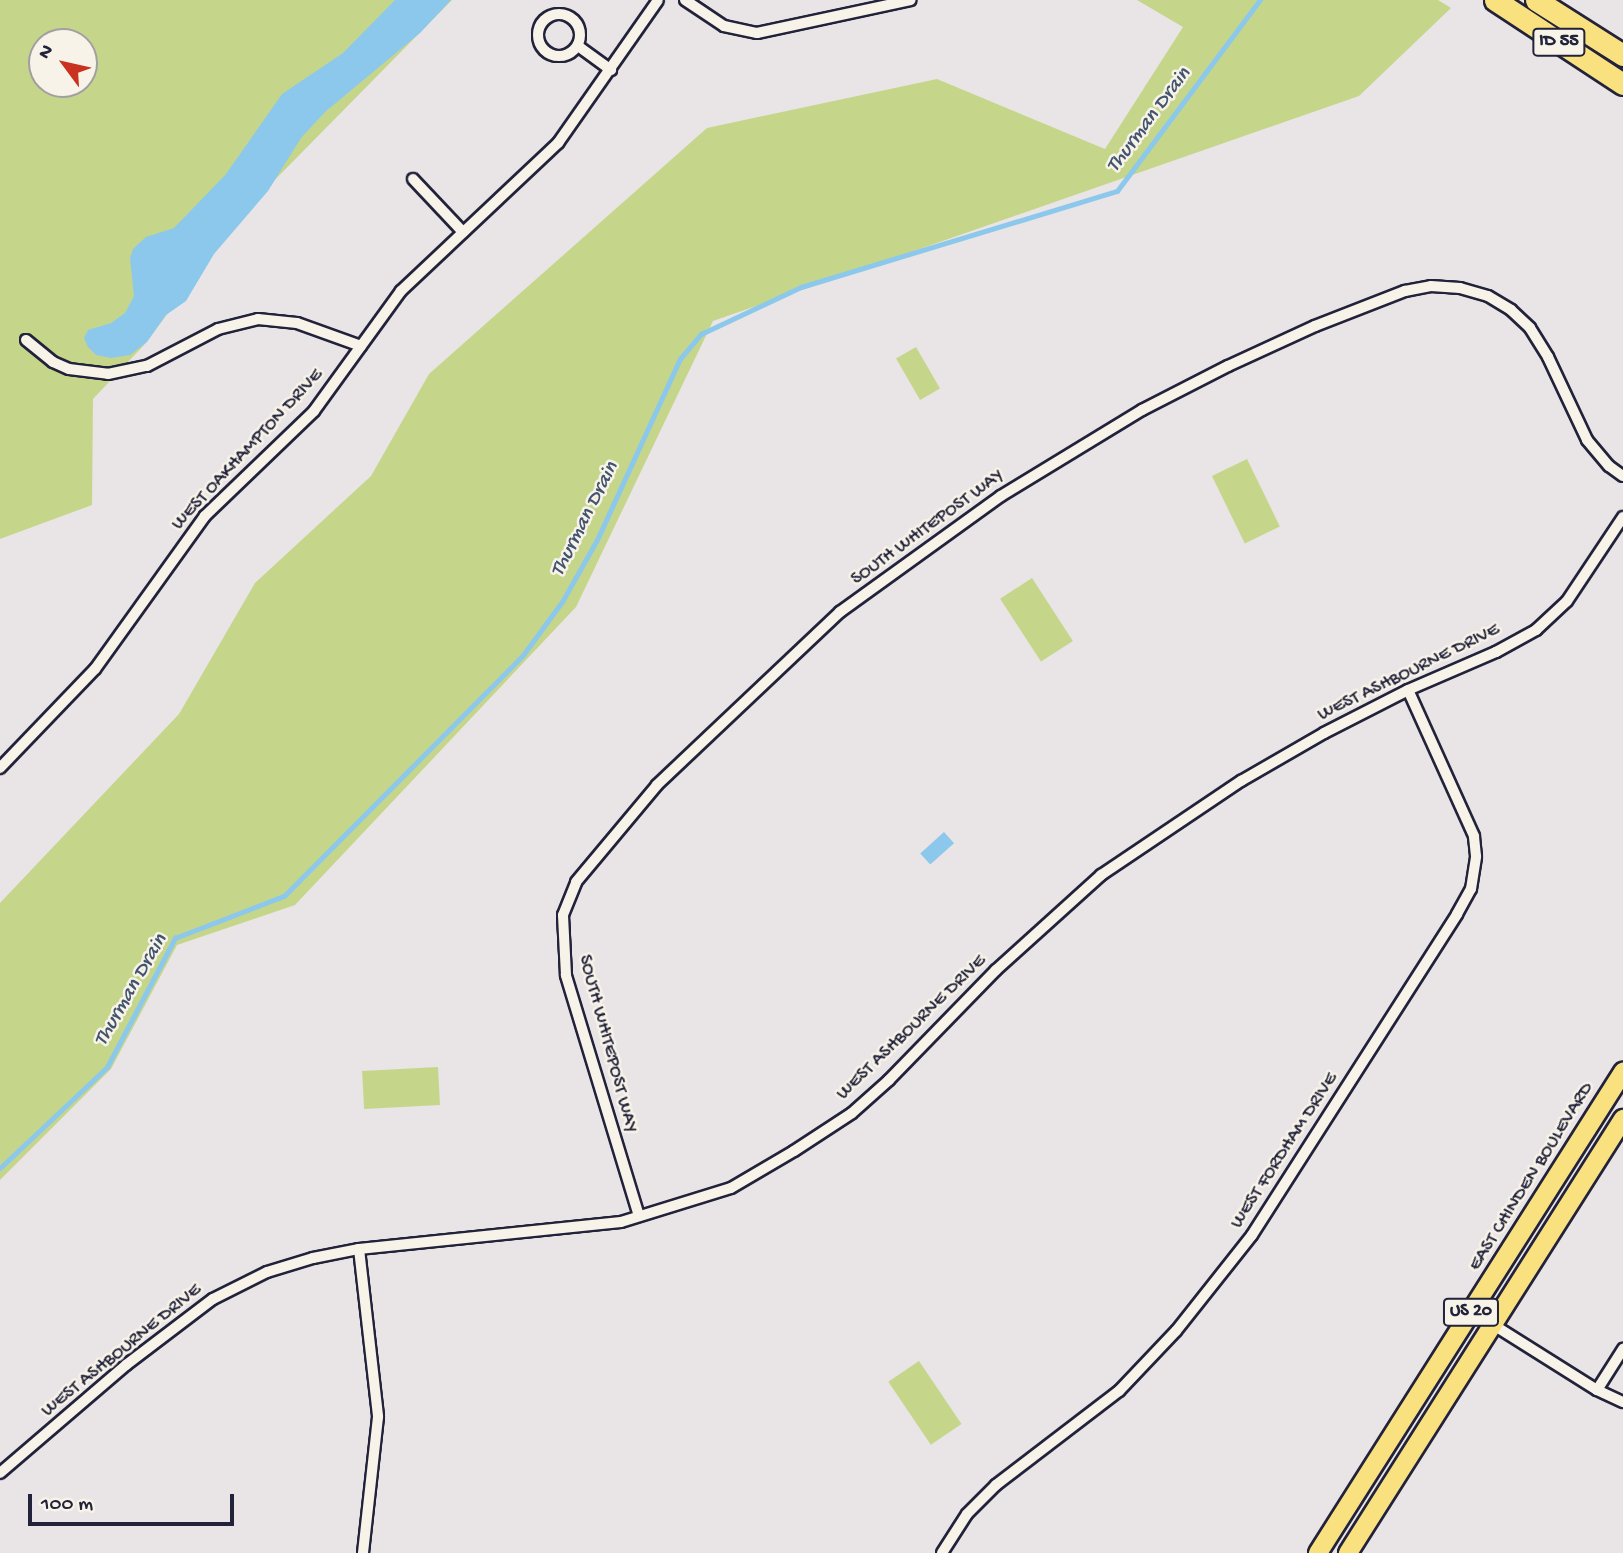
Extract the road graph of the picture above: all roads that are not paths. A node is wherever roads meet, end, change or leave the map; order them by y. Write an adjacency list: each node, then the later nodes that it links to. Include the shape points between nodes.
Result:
1 (658, 0): 9 (street, WEST OAKHAMPTON DRIVE)
2 (685, 0): 3 (street, via 724,26 757,33)
3 (911, 0)
4 (1495, 0): 10 (highway, ID 55)
5 (1522, 0): 6 (highway, via 1539,10)
6 (1544, 5): 8 (highway, ID 55)
7 (578, 46): 7 (street, via 562,57 549,54 538,38 545,19 559,14 573,19 580,31); 9 (street)
8 (1623, 55)
9 (611, 69): 12 (street, WEST OAKHAMPTON DRIVE, via 558,143)
10 (1623, 84)
11 (414, 179): 12 (street)
12 (463, 232): 14 (street, WEST OAKHAMPTON DRIVE, via 401,291)
13 (26, 340): 14 (street, via 53,362 108,374 147,366 218,329 258,320 297,323)
14 (361, 346): 18 (street, WEST OAKHAMPTON DRIVE, via 313,411 205,516 81,685)
15 (1623, 476): 21 (street, SOUTH WHITEPOST WAY, via 1587,440 1530,328 1488,296 1431,286 1315,326 1142,410 1001,496 840,612 657,785 576,882 563,915 566,975)
16 (1623, 517): 17 (street, WEST ASHBOURNE DRIVE, via 1567,601 1535,630)
17 (1408, 690): 21 (street, WEST ASHBOURNE DRIVE, via 1241,781 1101,875 996,970 852,1113 731,1188); 29 (street, WEST FORDHAM DRIVE, via 1474,836 1471,889 1462,906 1252,1235 1176,1331 1119,1391 996,1485 967,1514)
18 (0, 768)
19 (1621, 1074): 23 (main road, via 1602,1124 1498,1290); 30 (main road, EAST CHINDEN BOULEVARD / US 20)
20 (1623, 1119): 23 (main road, US 20)
21 (639, 1216): 22 (street, WEST ASHBOURNE DRIVE, via 621,1222)
22 (359, 1249): 27 (street, WEST ASHBOURNE DRIVE, via 267,1272 213,1299 126,1365); 28 (street, via 378,1417)
23 (1492, 1324): 25 (street); 31 (main road, US 20)
24 (1623, 1349): 25 (street)
25 (1597, 1390): 26 (street)
26 (1623, 1402)
27 (0, 1473)
28 (363, 1553)
29 (942, 1553)
30 (1318, 1553)
31 (1348, 1553)

